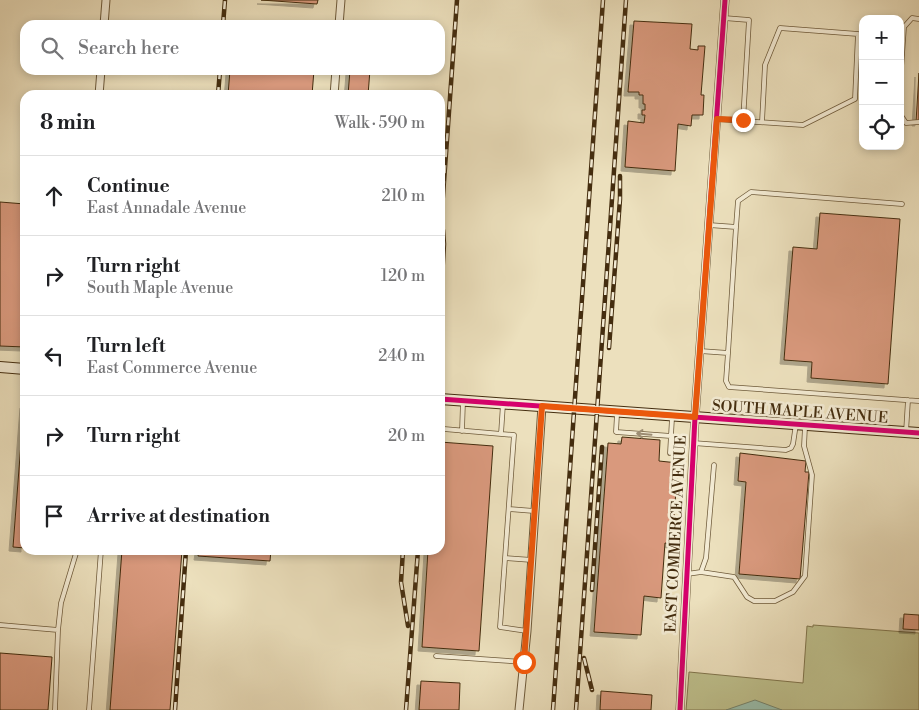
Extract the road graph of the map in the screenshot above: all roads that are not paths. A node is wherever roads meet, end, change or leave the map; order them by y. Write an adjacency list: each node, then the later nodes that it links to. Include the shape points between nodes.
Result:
1 (106, 0): 7 (street)
2 (341, 0): 8 (street)
3 (721, 0): 4 (lane)
4 (725, 0): 5 (street, EAST COMMERCE AVENUE)
5 (724, 18): 14 (street, EAST COMMERCE AVENUE); 15 (lane, via 749,20)
6 (919, 19): 9 (lane, via 912,18 904,27)
7 (104, 20)
8 (339, 20)
9 (902, 60)
10 (101, 75): 12 (street)
11 (336, 75): 13 (street)
12 (99, 90)
13 (334, 90)
14 (717, 119): 15 (lane); 20 (street, EAST COMMERCE AVENUE)
15 (743, 120): 17 (lane)
16 (904, 120): 18 (lane, via 906,123)
17 (762, 122): 17 (lane, via 803,126 855,99 858,34 780,28 765,65)
18 (919, 122)
19 (902, 204): 21 (lane, via 751,192 738,201)
20 (709, 225): 21 (lane); 22 (street, EAST COMMERCE AVENUE)
21 (736, 227): 23 (lane)
22 (700, 351): 23 (lane); 34 (street, EAST COMMERCE AVENUE)
23 (728, 353): 27 (lane, via 726,381 729,387)
24 (0, 368): 25 (street)
25 (20, 369)
26 (445, 399): 28 (street, SOUTH MAPLE AVENUE)
27 (908, 400): 29 (lane); 38 (lane)
28 (463, 401): 30 (street, SOUTH MAPLE AVENUE); 37 (lane)
29 (919, 401)
30 (503, 404): 31 (street, SOUTH MAPLE AVENUE); 40 (lane)
31 (542, 406): 32 (street, SOUTH MAPLE AVENUE); 46 (street)
32 (618, 412): 33 (street, SOUTH MAPLE AVENUE); 41 (lane, one-way to 32, via 616,432)
33 (672, 415): 34 (street, SOUTH MAPLE AVENUE); 41 (lane)
34 (695, 417): 35 (street, SOUTH MAPLE AVENUE); 42 (street, EAST COMMERCE AVENUE)
35 (801, 424): 38 (street, SOUTH MAPLE AVENUE); 42 (lane, via 791,448); 51 (lane, via 812,475 805,576 793,592 775,601 754,601 747,597 734,577)
36 (445, 429): 37 (lane)
37 (462, 431): 40 (lane)
38 (906, 432): 39 (street, SOUTH MAPLE AVENUE)
39 (919, 433)
40 (501, 434): 45 (lane, via 514,435)
41 (671, 436): 43 (lane)
42 (693, 444): 52 (street, EAST COMMERCE AVENUE)
43 (670, 453)
44 (714, 465): 51 (lane, via 706,558)
45 (509, 509): 46 (lane); 49 (lane)
46 (536, 511): 50 (street)
47 (75, 555): 54 (lane, via 61,603)
48 (101, 555): 59 (lane)
49 (506, 558): 50 (lane); 55 (lane, via 500,627)
50 (533, 560): 55 (street)
51 (701, 572): 52 (lane)
52 (687, 574): 61 (street, EAST COMMERCE AVENUE)
53 (0, 626): 54 (lane)
54 (58, 630): 58 (lane)
55 (527, 631): 57 (street)
56 (436, 656): 57 (lane)
57 (524, 662): 60 (street)
58 (55, 710)
59 (89, 710)
60 (519, 710)
61 (680, 710)

